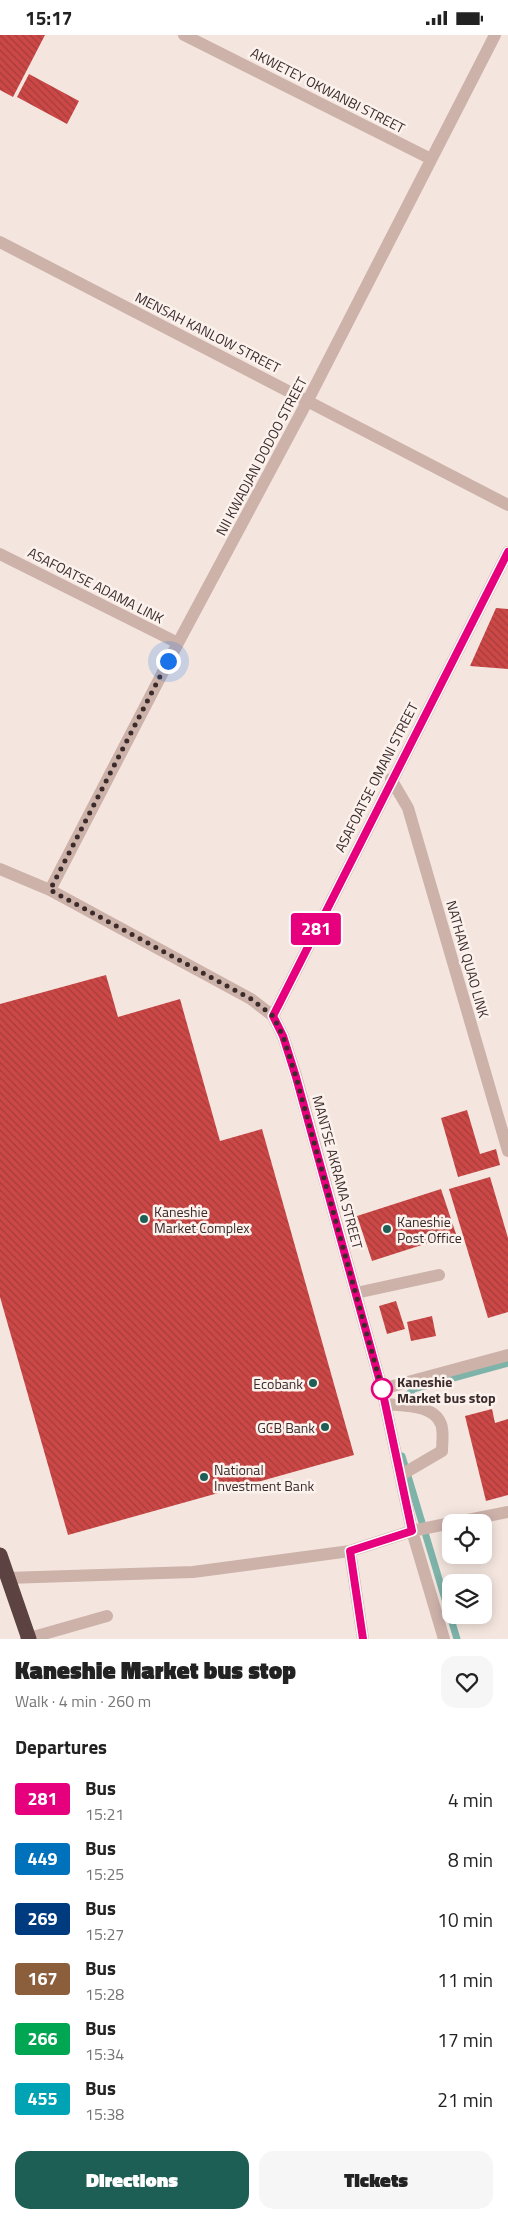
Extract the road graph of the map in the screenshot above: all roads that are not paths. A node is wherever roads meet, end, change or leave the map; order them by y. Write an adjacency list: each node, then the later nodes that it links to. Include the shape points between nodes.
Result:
1 (184, 35): 3 (street, AKWETEY OKWANBI STREET)
2 (495, 35): 3 (street, NII KWADJAN DODOO STREET)
3 (431, 159): 5 (street, NII KWADJAN DODOO STREET)
4 (0, 242): 5 (street, MENSAH KANLOW STREET)
5 (308, 400): 6 (street, MENSAH KANLOW STREET); 9 (street, NII KWADJAN DODOO STREET)
6 (508, 505)
7 (508, 552): 10 (street, ASAFOATSE OMANI STREET)
8 (0, 553): 9 (street, ASAFOATSE ADAMA LINK)
9 (178, 643): 12 (street, NII KWADJAN DODOO STREET)
10 (391, 779): 13 (street, ASAFOATSE OMANI STREET); 14 (street, NATHAN QUAO LINK, via 408,808)
11 (0, 869): 12 (street, MANTSE AKRAMA STREET)
12 (50, 890): 13 (street, MANTSE AKRAMA STREET, via 251,999)
13 (273, 1016): 16 (street, MANTSE AKRAMA STREET, via 296,1077)
14 (508, 1151)
15 (439, 1275): 16 (street)
16 (356, 1293): 18 (street, MANTSE AKRAMA STREET)
17 (508, 1355): 18 (street)
18 (382, 1389): 19 (street, MANTSE AKRAMA STREET)
19 (385, 1404): 20 (street, MANTSE AKRAMA STREET); 20 (street, via 424,1409 436,1415 442,1425 442,1451)
20 (400, 1475): 24 (street, MANTSE AKRAMA STREET)
21 (508, 1512): 22 (street)
22 (492, 1515)
23 (442, 1525): 24 (street)
24 (412, 1531): 25 (street); 31 (street, MANTSE AKRAMA STREET)
25 (350, 1551): 27 (street, via 193,1572); 30 (street)
26 (0, 1555): 27 (highway)
27 (7, 1578): 29 (highway)
28 (107, 1616): 29 (street)
29 (27, 1639)
30 (363, 1639)
31 (444, 1639)

